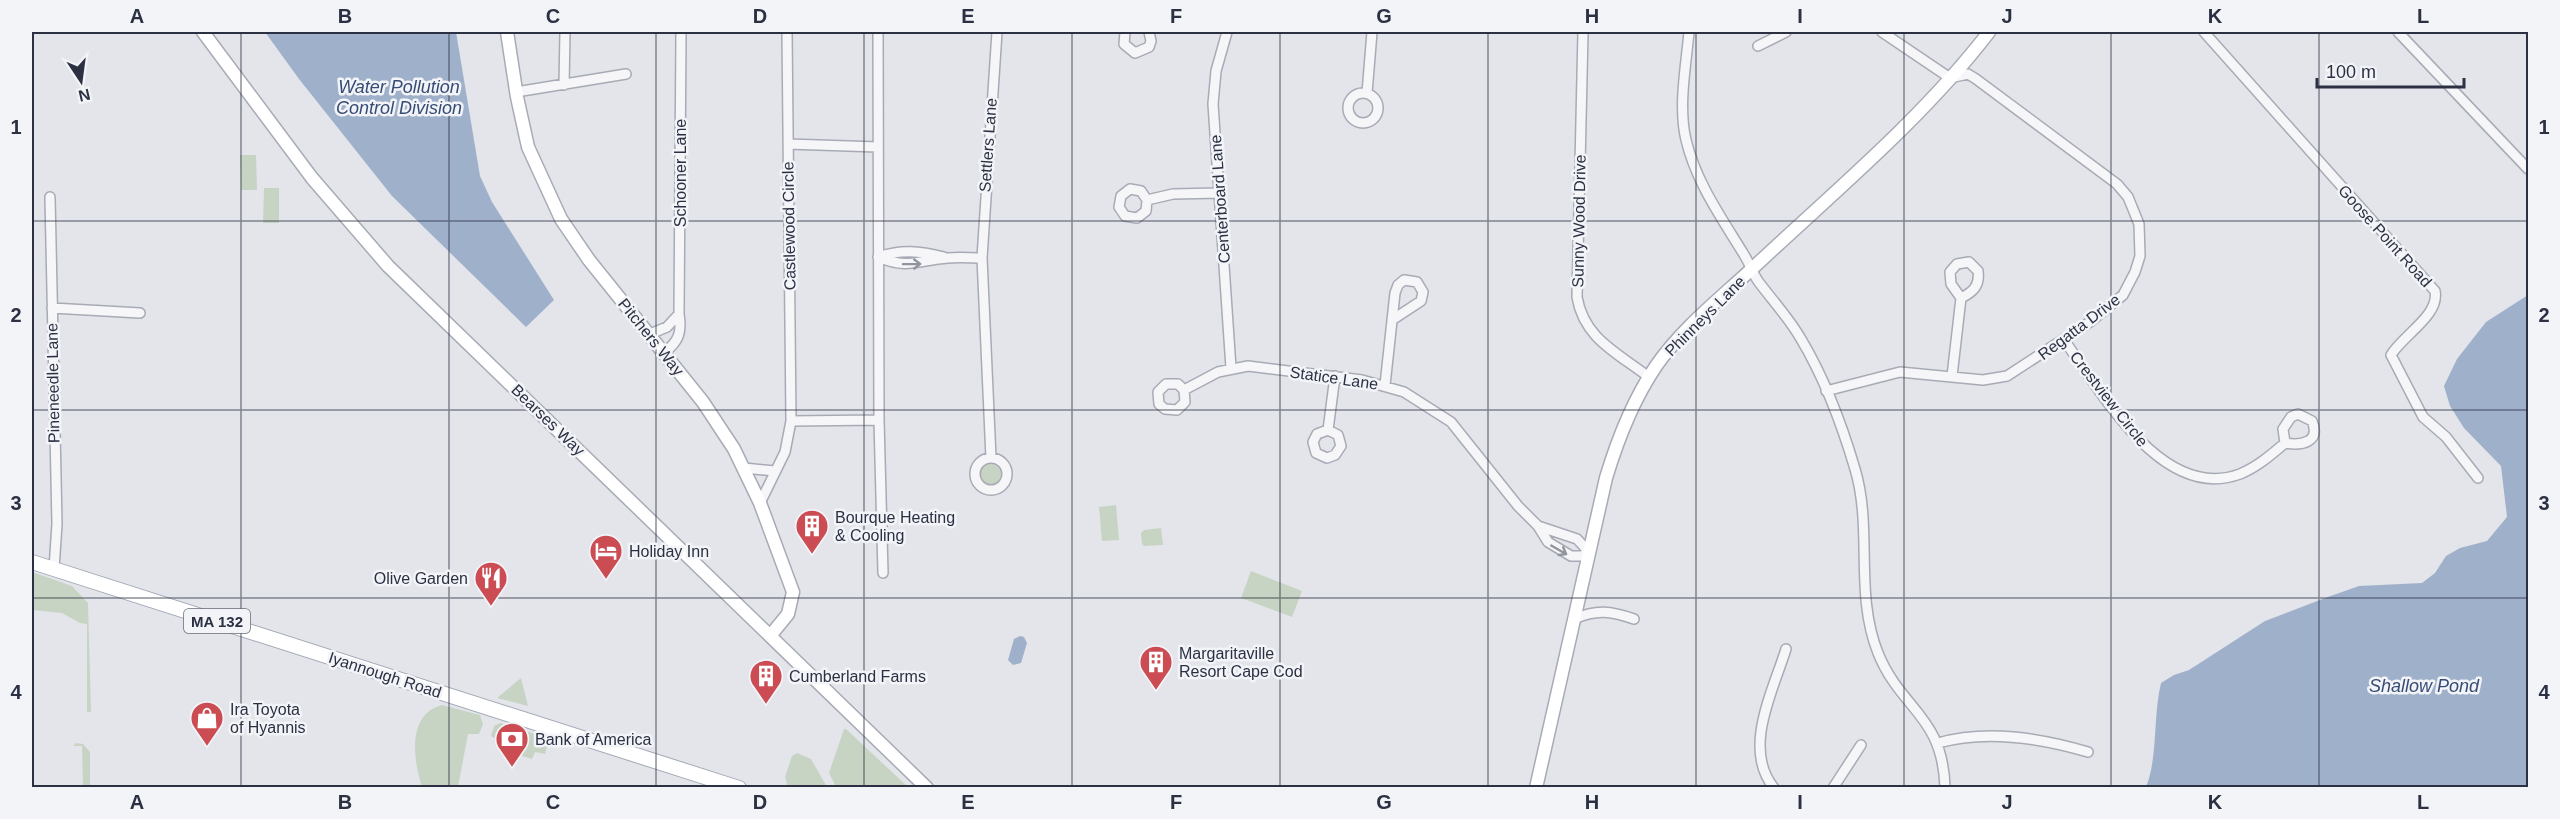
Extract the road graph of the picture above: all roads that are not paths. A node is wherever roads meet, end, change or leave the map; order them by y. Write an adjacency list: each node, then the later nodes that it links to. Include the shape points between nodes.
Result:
1 (203, 32): 65 (main road, Bearses Way, via 299,162 375,252)
2 (507, 32): 23 (main road, Pitchers Way)
3 (565, 32): 22 (street)
4 (681, 32): 37 (street, Schooner Lane)
5 (787, 32): 25 (street, Castlewood Circle)
6 (878, 32): 26 (street)
7 (997, 32): 32 (street, Settlers Lane)
8 (1125, 32): 9 (street, via 1124,44 1135,53 1149,47)
9 (1149, 32)
10 (1227, 32): 28 (street, Centerboard Lane, via 1213,86)
11 (1372, 32): 24 (street)
12 (1583, 32): 45 (street, Sunny Wood Drive, via 1579,309 1590,331)
13 (1689, 32): 33 (street, via 1683,109 1686,140 1699,179)
14 (1786, 32): 19 (street)
15 (1882, 32): 21 (street)
16 (1989, 32): 21 (main road, Phinneys Lane)
17 (2204, 32): 56 (street, Goose Point Road, via 2435,291 2432,311 2402,338 2391,355 2423,417 2446,437)
18 (2398, 32): 27 (street)
19 (1758, 46)
20 (626, 74): 22 (street)
21 (1950, 78): 33 (main road, Phinneys Lane); 40 (street, Regatta Drive, via 1968,74 2098,167 2117,184 2134,211 2141,238 2140,256 2129,285 2115,303)
22 (564, 85): 23 (street)
23 (516, 92): 39 (main road, Pitchers Way, via 528,147 561,219)
24 (1366, 93)
25 (788, 144): 26 (street); 50 (street, Castlewood Circle)
26 (878, 147): 31 (street)
27 (2529, 169)
28 (1219, 193): 30 (street, via 1173,194); 42 (street, Centerboard Lane)
29 (50, 197): 35 (street, Pineneedle Lane)
30 (1148, 200)
31 (878, 257): 32 (street, via 895,251 920,251 946,258); 49 (street)
32 (982, 258): 53 (street, Settlers Lane)
33 (1750, 270): 45 (main road, Phinneys Lane, via 1691,325); 48 (street, via 1800,338)
34 (1961, 298): 44 (street)
35 (52, 308): 36 (street); 61 (street, Pineneedle Lane, via 57,524)
36 (140, 313)
37 (679, 314): 39 (street, via 667,327); 41 (street, Schooner Lane, via 679,338)
38 (1392, 320): 38 (street, via 1421,301 1423,292 1418,282 1407,280 1398,285); 46 (street)
39 (650, 334): 41 (main road, Pitchers Way)
40 (2064, 340): 44 (street, Regatta Drive, via 2007,376 1983,380); 52 (street, Crestview Circle, via 2149,451 2174,468 2205,477 2230,477 2255,467)
41 (665, 352): 54 (main road, Pitchers Way)
42 (1231, 368): 43 (street, Statice Lane); 47 (street, Statice Lane)
43 (1335, 376): 46 (street, Statice Lane); 51 (street)
44 (1952, 376): 48 (street, Regatta Drive, via 1900,372)
45 (1650, 378): 59 (main road, Phinneys Lane, via 1617,442)
46 (1385, 385): 58 (street, Statice Lane, via 1420,400 1451,422)
47 (1184, 390)
48 (1826, 391): 67 (street, via 1859,483 1865,593 1876,647 1889,674)
49 (879, 420): 50 (street); 62 (street)
50 (791, 421): 55 (street, Castlewood Circle, via 789,442)
51 (1328, 430)
52 (2285, 443)
53 (991, 458)
54 (744, 468): 55 (street); 57 (main road, Pitchers Way)
55 (775, 471): 57 (street, Castlewood Circle)
56 (2478, 478)
57 (760, 503): 65 (main road, Pitchers Way, via 793,592 788,614)
58 (1538, 526): 59 (street, Statice Lane, via 1577,539); 59 (street, Statice Lane, one-way to 59, via 1548,542 1566,554 1582,556)
59 (1589, 552): 63 (main road, Phinneys Lane)
60 (32, 562): 61 (main road, Iyannough Road / MA 132)
61 (54, 569): 71 (main road, Iyannough Road / MA 132)
62 (883, 573)
63 (1574, 619): 64 (street, via 1592,611); 72 (main road, Phinneys Lane)
64 (1634, 620)
65 (770, 636): 70 (main road, Bearses Way)
66 (1786, 649): 73 (street, via 1758,751 1763,772)
67 (1938, 743): 69 (street, via 1961,737 2009,737 2053,742); 75 (street)
68 (1860, 745): 74 (street)
69 (2088, 752)
70 (926, 786)
71 (739, 788)
72 (1536, 788)
73 (1774, 788)
74 (1833, 788)
75 (1945, 788)

